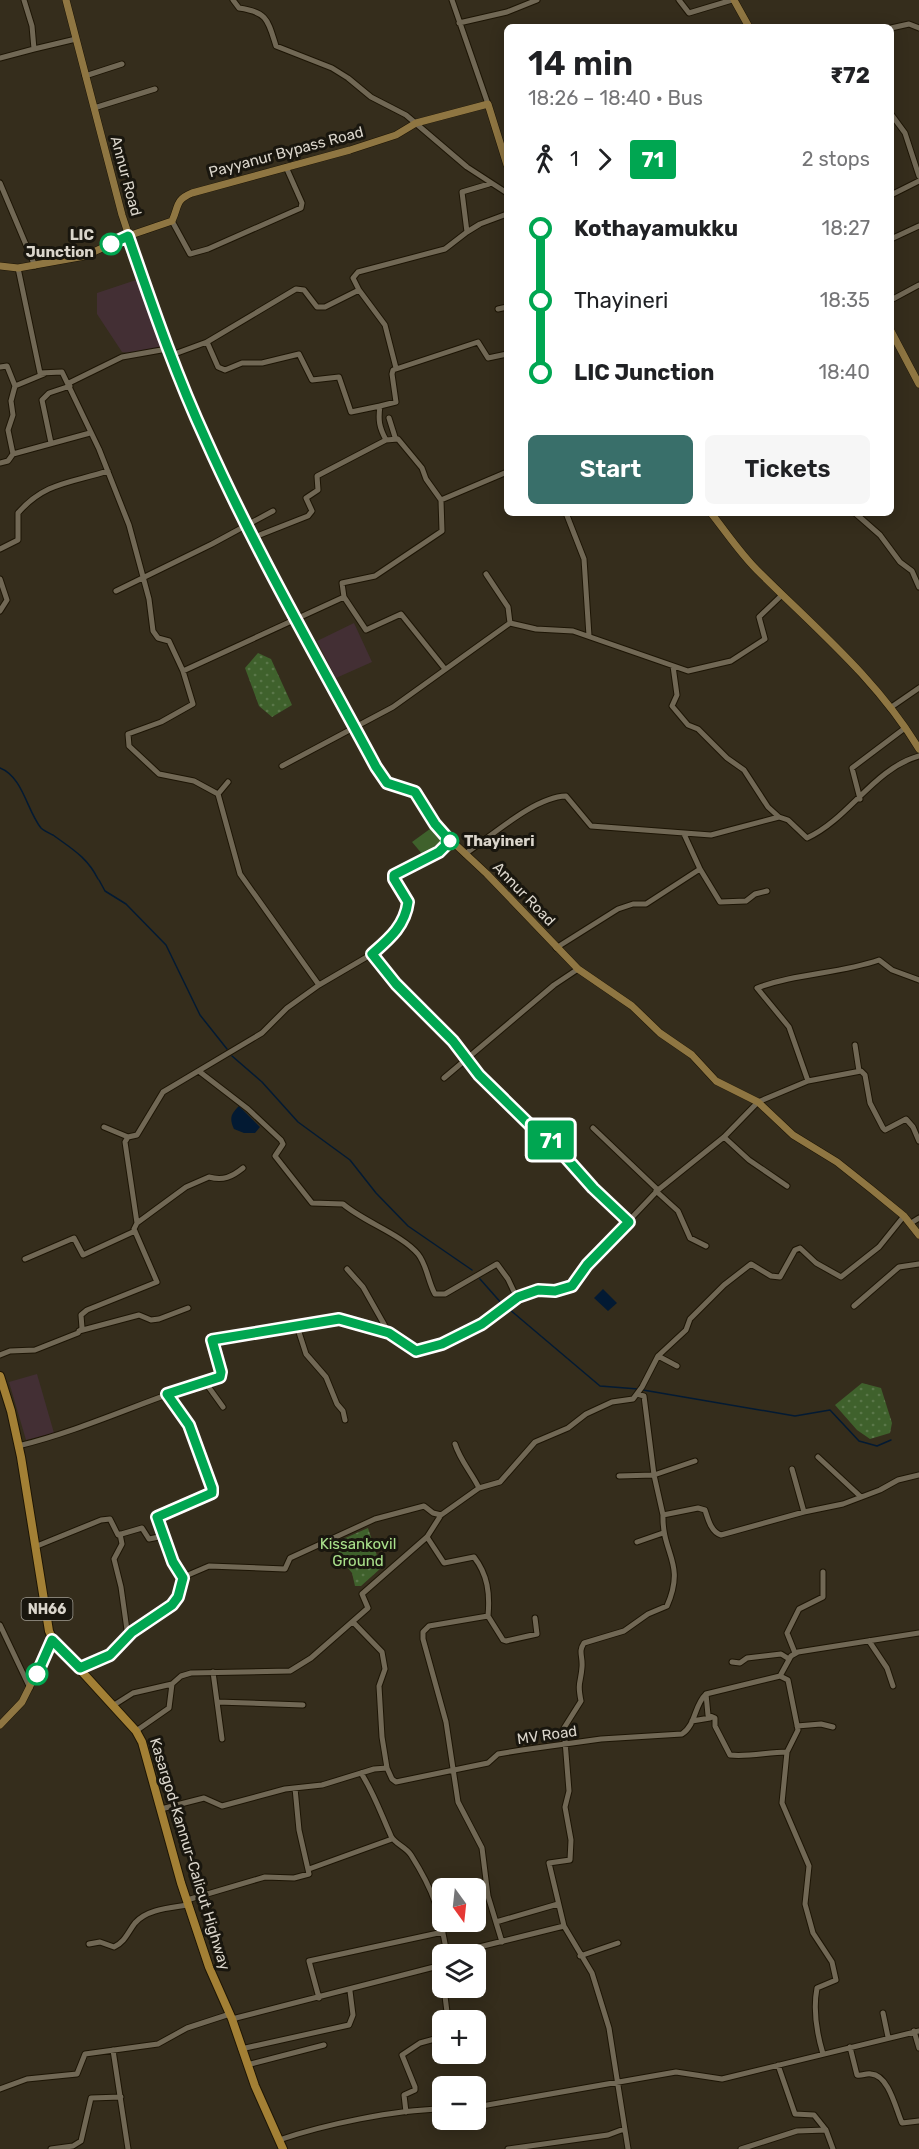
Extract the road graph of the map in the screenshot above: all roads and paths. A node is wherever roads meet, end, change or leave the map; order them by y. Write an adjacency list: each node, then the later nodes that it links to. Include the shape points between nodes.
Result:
1 (24, 0): 13 (street)
2 (66, 0): 12 (main road, Annur Road)
3 (233, 0): 21 (street, via 239,8 257,11 265,18 276,46 332,68)
4 (452, 0): 8 (street)
5 (537, 0): 8 (street, via 507,12)
6 (679, 0): 7 (street, via 689,14)
7 (733, 0): 9 (main road)
8 (459, 23): 18 (street)
9 (747, 24)
10 (894, 27): 11 (street, via 909,24)
11 (919, 28)
12 (76, 39): 13 (street); 16 (main road, Annur Road)
13 (34, 49): 14 (street)
14 (0, 58)
15 (122, 64): 16 (street)
16 (85, 76): 19 (main road, Annur Road)
17 (154, 89): 19 (street)
18 (488, 104): 21 (main road, Payyanur Bypass Road); 22 (main road)
19 (94, 108): 35 (main road, Annur Road)
20 (894, 118): 23 (street, via 905,133)
21 (416, 123): 24 (main road, Payyanur Bypass Road, via 387,138); 28 (street)
22 (504, 155)
23 (917, 165): 25 (street)
24 (286, 167): 32 (main road, Payyanur Bypass Road, via 181,198); 32 (street, via 301,208 189,254)
25 (919, 176)
26 (919, 181): 30 (street)
27 (0, 183): 38 (street)
28 (489, 184): 29 (street); 34 (street, via 460,195)
29 (504, 192)
30 (894, 194)
31 (504, 215): 34 (street)
32 (172, 221): 35 (main road)
33 (919, 225): 36 (street)
34 (467, 232): 41 (street, via 445,249 358,272 353,278)
35 (128, 236): 38 (main road, via 85,256); 47 (main road, Annur Road)
36 (894, 238)
37 (0, 266): 39 (main road)
38 (35, 266): 39 (main road)
39 (18, 268): 51 (street, via 34,350 40,373)
40 (919, 285): 42 (street)
41 (359, 290): 46 (street, via 321,308 314,305 304,290 296,289); 50 (street, via 390,335)
42 (894, 298)
43 (504, 308): 44 (street)
44 (498, 309)
45 (894, 337): 52 (main road)
46 (207, 342): 47 (street); 55 (street, via 221,370 299,354 312,380 339,377 351,412)
47 (168, 352): 53 (street, via 122,357); 70 (main road, Annur Road)
48 (504, 355): 50 (street, via 488,358 478,342)
49 (0, 367): 54 (street, via 7,366)
50 (396, 369): 55 (street, via 392,374 396,402)
51 (44, 374): 53 (street, via 62,372); 54 (street)
52 (919, 384)
53 (69, 385): 57 (street); 60 (street, via 42,400)
54 (15, 386): 61 (street, via 8,430)
55 (380, 406): 59 (street, via 379,425)
56 (389, 418): 58 (street)
57 (90, 433): 60 (street); 63 (street)
58 (395, 437): 59 (street); 65 (street, via 422,468)
59 (386, 440): 71 (street, via 317,476 318,490 306,498 312,511 308,516)
60 (51, 443): 61 (street)
61 (13, 454): 62 (street)
62 (0, 463)
63 (108, 471): 72 (street, via 50,486 39,493 18,513 18,540); 74 (street, via 129,525)
64 (504, 473): 65 (street)
65 (441, 500): 79 (street, via 442,531 375,576 342,583)
66 (273, 511): 70 (street)
67 (567, 516): 83 (street, via 584,559)
68 (713, 516): 78 (main road, via 740,552)
69 (858, 516): 76 (street, via 912,571)
70 (245, 524): 71 (main road, Annur Road); 74 (street)
71 (252, 538): 81 (main road, Annur Road)
72 (0, 549)
73 (486, 574): 82 (street, via 508,607)
74 (142, 578): 77 (street); 86 (street, via 153,631 158,638 169,640)
75 (0, 579): 80 (street, via 7,600)
76 (919, 587)
77 (116, 591)
78 (782, 595): 84 (street, via 759,617 765,639 731,661 688,671); 88 (main road, via 831,640)
79 (344, 597): 81 (street); 85 (street, via 366,630 401,614)
80 (0, 611)
81 (297, 618): 86 (street); 89 (main road, Annur Road)
82 (510, 623): 83 (street); 85 (street)
83 (589, 636): 84 (street)
84 (673, 666): 97 (street, via 677,695 672,706 688,725 698,729 744,770 768,807)
85 (445, 669): 89 (street, via 393,707)
86 (183, 671): 95 (street, via 192,704 161,722 128,734 129,746 159,774 194,781)
87 (919, 688): 88 (street)
88 (890, 708): 90 (main road)
89 (355, 727): 93 (street); 99 (main road, Annur Road, via 385,781 415,792)
90 (904, 728): 91 (main road); 96 (street, via 852,768)
91 (919, 749)
92 (919, 756): 96 (street, via 897,766)
93 (282, 766)
94 (228, 782): 95 (street)
95 (218, 794): 107 (street, via 240,874)
96 (860, 799): 97 (street, via 807,838)
97 (779, 816): 98 (street, via 717,834)
98 (684, 834): 100 (street, via 591,826 567,796 556,796 528,809); 101 (street)
99 (450, 841): 100 (main road, Annur Road); 104 (street, via 439,852 394,875 408,902 407,908 394,935)
100 (465, 854): 103 (main road, Annur Road)
101 (700, 869): 102 (street, via 720,902 749,900); 103 (street, via 646,904 618,909)
102 (767, 891)
103 (556, 948): 105 (main road, Annur Road)
104 (372, 954): 107 (street); 109 (street)
105 (578, 969): 109 (street); 114 (main road, Annur Road, via 632,1006 716,1081)
106 (919, 980): 113 (street, via 892,970 879,960 844,970 795,976 757,988 789,1027)
107 (320, 985): 111 (street, via 287,1008 262,1033)
108 (855, 1045): 110 (street)
109 (467, 1061): 112 (street); 125 (street, via 532,1127 545,1134)
110 (859, 1071): 113 (street); 119 (street, via 865,1074 870,1103 883,1128 906,1119)
111 (200, 1072): 117 (street, via 164,1092 137,1135); 134 (street, via 281,1140 283,1144 274,1156 308,1200 318,1205 343,1204 359,1218 410,1247 421,1258 435,1294 445,1294 497,1264)
112 (444, 1078)
113 (808, 1081): 114 (street)
114 (758, 1102): 118 (street); 123 (main road, Annur Road, via 793,1135 837,1162)
115 (104, 1126): 117 (street)
116 (593, 1128): 122 (street)
117 (128, 1137): 126 (street, via 124,1142)
118 (724, 1137): 121 (street); 122 (street)
119 (919, 1141)
120 (243, 1168): 126 (street, via 220,1180 208,1177 186,1187)
121 (787, 1186)
122 (657, 1191): 125 (street); 130 (street, via 678,1211 690,1238)
123 (904, 1216): 127 (main road, Annur Road); 141 (street, via 879,1247 841,1277 816,1263 800,1248 780,1277 751,1264 690,1318 686,1330)
124 (919, 1218): 127 (street)
125 (629, 1222): 134 (street, via 572,1286 538,1290)
126 (137, 1223): 128 (street)
127 (911, 1223): 129 (main road, Annur Road)
128 (135, 1231): 131 (street, via 83,1255 74,1238); 138 (street, via 157,1282 87,1310 81,1315)
129 (919, 1235)
130 (706, 1246)
131 (25, 1259)
132 (919, 1264): 135 (street, via 899,1267)
133 (347, 1269): 139 (street, via 363,1287)
134 (517, 1298): 139 (street, via 482,1324 422,1350 416,1351)
135 (854, 1306)
136 (188, 1308): 138 (street, via 159,1319 139,1315)
137 (297, 1326): 139 (street, via 339,1319); 144 (street, via 212,1340 221,1372 220,1377); 148 (street, via 306,1354 326,1377)
138 (79, 1331): 140 (street, via 35,1350)
139 (389, 1333)
140 (0, 1355)
141 (657, 1356): 142 (street); 145 (street)
142 (677, 1366)
143 (0, 1376): 150 (highway, NH66)
144 (205, 1382): 146 (street); 147 (street)
145 (639, 1391): 154 (street, via 644,1396); 157 (street, via 633,1399 612,1402 535,1442 500,1482)
146 (167, 1394): 150 (street, via 64,1435); 164 (street, via 189,1425 212,1493 159,1514)
147 (223, 1407)
148 (345, 1420)
149 (455, 1444): 157 (street)
150 (18, 1446): 167 (highway, NH66)
151 (818, 1457): 158 (street)
152 (695, 1461): 154 (street)
153 (792, 1469): 159 (street)
154 (654, 1475): 156 (street); 161 (street)
155 (919, 1475): 158 (street)
156 (619, 1476)
157 (479, 1488): 160 (street)
158 (861, 1497): 159 (street)
159 (804, 1512): 161 (street, via 721,1535 716,1534 705,1510)
160 (441, 1515): 165 (street); 169 (street, via 424,1506 375,1519 290,1558 285,1569 209,1566)
161 (663, 1515): 162 (street)
162 (663, 1533): 166 (street); 198 (street, via 675,1563 676,1586 667,1606 624,1631 584,1643 579,1650 582,1668 577,1683 581,1701 564,1728)
163 (120, 1534): 164 (street, via 142,1528 149,1539); 167 (street, via 110,1519 101,1520); 175 (street, via 122,1544 114,1559)
164 (164, 1536): 169 (street)
165 (427, 1537): 170 (street, via 444,1563 474,1557 488,1585); 172 (street, via 365,1590 362,1594 368,1608)
166 (637, 1542)
167 (37, 1546): 176 (highway, NH66)
168 (823, 1572): 178 (street, via 823,1597 799,1609 787,1633)
169 (183, 1578): 175 (street, via 172,1605)
170 (488, 1616): 171 (street, via 506,1641 537,1634); 201 (street, via 429,1626 423,1632 446,1722)
171 (535, 1618)
172 (353, 1622): 182 (street, via 290,1671); 200 (street, via 382,1652 385,1669 379,1686)
173 (0, 1625): 186 (street)
174 (919, 1633): 177 (street)
175 (128, 1637): 181 (street, via 110,1655)
176 (52, 1640): 181 (highway, Kasargod-Kannur-Calicut Highway / NH66); 186 (main road)
177 (869, 1641): 178 (street); 185 (street, via 887,1668)
178 (795, 1653): 179 (street)
179 (789, 1659): 180 (street, via 781,1654); 183 (street)
180 (732, 1662)
181 (80, 1668): 190 (highway, Kasargod-Kannur-Calicut Highway / NH66)
182 (213, 1672): 184 (street, via 186,1674); 188 (street)
183 (780, 1676): 187 (street); 194 (street, via 788,1680)
184 (172, 1684): 190 (street, via 133,1693); 196 (street, via 169,1708)
185 (892, 1686)
186 (30, 1688): 193 (main road)
187 (706, 1694): 191 (street); 192 (street)
188 (217, 1702): 189 (street); 197 (street)
189 (303, 1705)
190 (114, 1706): 196 (highway, Kasargod-Kannur-Calicut Highway / NH66)
191 (710, 1718): 192 (street); 199 (street, via 715,1718 715,1726 730,1755)
192 (692, 1721): 198 (street, MV Road, via 682,1734)
193 (0, 1725)
194 (797, 1726): 195 (street, via 821,1724); 199 (street, via 797,1735)
195 (833, 1728)
196 (136, 1731): 204 (highway, Kasargod-Kannur-Calicut Highway / NH66, via 148,1757)
197 (222, 1739)
198 (566, 1745): 201 (street, MV Road, via 498,1754 488,1763); 209 (street, via 569,1791 565,1806 570,1860 549,1863)
199 (787, 1752): 232 (street, via 782,1803 809,1866 805,1904 813,1933 832,1962 836,1980 817,1988 815,1995 816,2027)
200 (387, 1768): 201 (street, MV Road, via 394,1782); 202 (street)
201 (451, 1770): 210 (street, via 458,1802 482,1848 483,1870)
202 (361, 1773): 203 (street, via 322,1785); 205 (street)
203 (295, 1788): 204 (street, via 222,1806 204,1798); 206 (street, via 299,1830)
204 (161, 1809): 208 (highway, Kasargod-Kannur-Calicut Highway / NH66)
205 (392, 1839): 206 (street); 207 (street, via 409,1851)
206 (309, 1869): 208 (street, via 309,1874 265,1878)
207 (432, 1891)
208 (188, 1903): 215 (street, via 144,1915 114,1947 100,1942); 223 (highway, Kasargod-Kannur-Calicut Highway / NH66, via 209,1967)
209 (558, 1904): 210 (street); 211 (street)
210 (496, 1922): 213 (street)
211 (564, 1926): 213 (street); 218 (street)
212 (443, 1932): 216 (street); 221 (street, via 309,1960)
213 (502, 1942): 217 (street)
214 (618, 1943): 218 (street)
215 (89, 1944)
216 (446, 1944)
217 (486, 1946)
218 (580, 1956): 235 (street, via 592,1973 609,2028)
219 (432, 1968): 220 (street)
220 (350, 1990): 221 (street); 230 (street, via 353,2015 349,2025)
221 (319, 1998): 223 (street)
222 (882, 2013): 225 (street)
223 (231, 2016): 230 (highway, Kasargod-Kannur-Calicut Highway / NH66); 231 (street, via 188,2028 158,2044)
224 (916, 2031): 225 (street); 229 (street)
225 (888, 2037): 228 (street)
226 (432, 2040): 240 (street, via 402,2055 416,2087 404,2096)
227 (324, 2045): 233 (street)
228 (850, 2047): 232 (street); 241 (street, via 857,2074 872,2074 881,2079 902,2123)
229 (919, 2048)
230 (241, 2049): 233 (highway, Kasargod-Kannur-Calicut Highway / NH66)
231 (113, 2050): 236 (street, via 85,2054 76,2074 27,2079); 237 (street)
232 (823, 2054): 234 (street)
233 (247, 2065): 244 (highway, Kasargod-Kannur-Calicut Highway / NH66)
234 (778, 2065): 235 (street, via 722,2079 676,2072); 243 (street, via 795,2114 814,2115)
235 (616, 2082): 238 (street); 242 (street)
236 (0, 2089)
237 (121, 2097): 245 (street, via 91,2098 81,2141); 246 (street)
238 (486, 2105)
239 (432, 2110): 240 (street)
240 (406, 2112): 244 (street)
241 (919, 2121)
242 (624, 2129): 248 (street, via 608,2135); 249 (street)
243 (826, 2130): 250 (street, via 797,2131); 251 (street)
244 (279, 2140): 247 (highway, Kasargod-Kannur-Calicut Highway / NH66)
245 (51, 2149)
246 (128, 2149)
247 (283, 2149)
248 (507, 2149)
249 (628, 2149)
250 (741, 2149)
251 (833, 2149)

